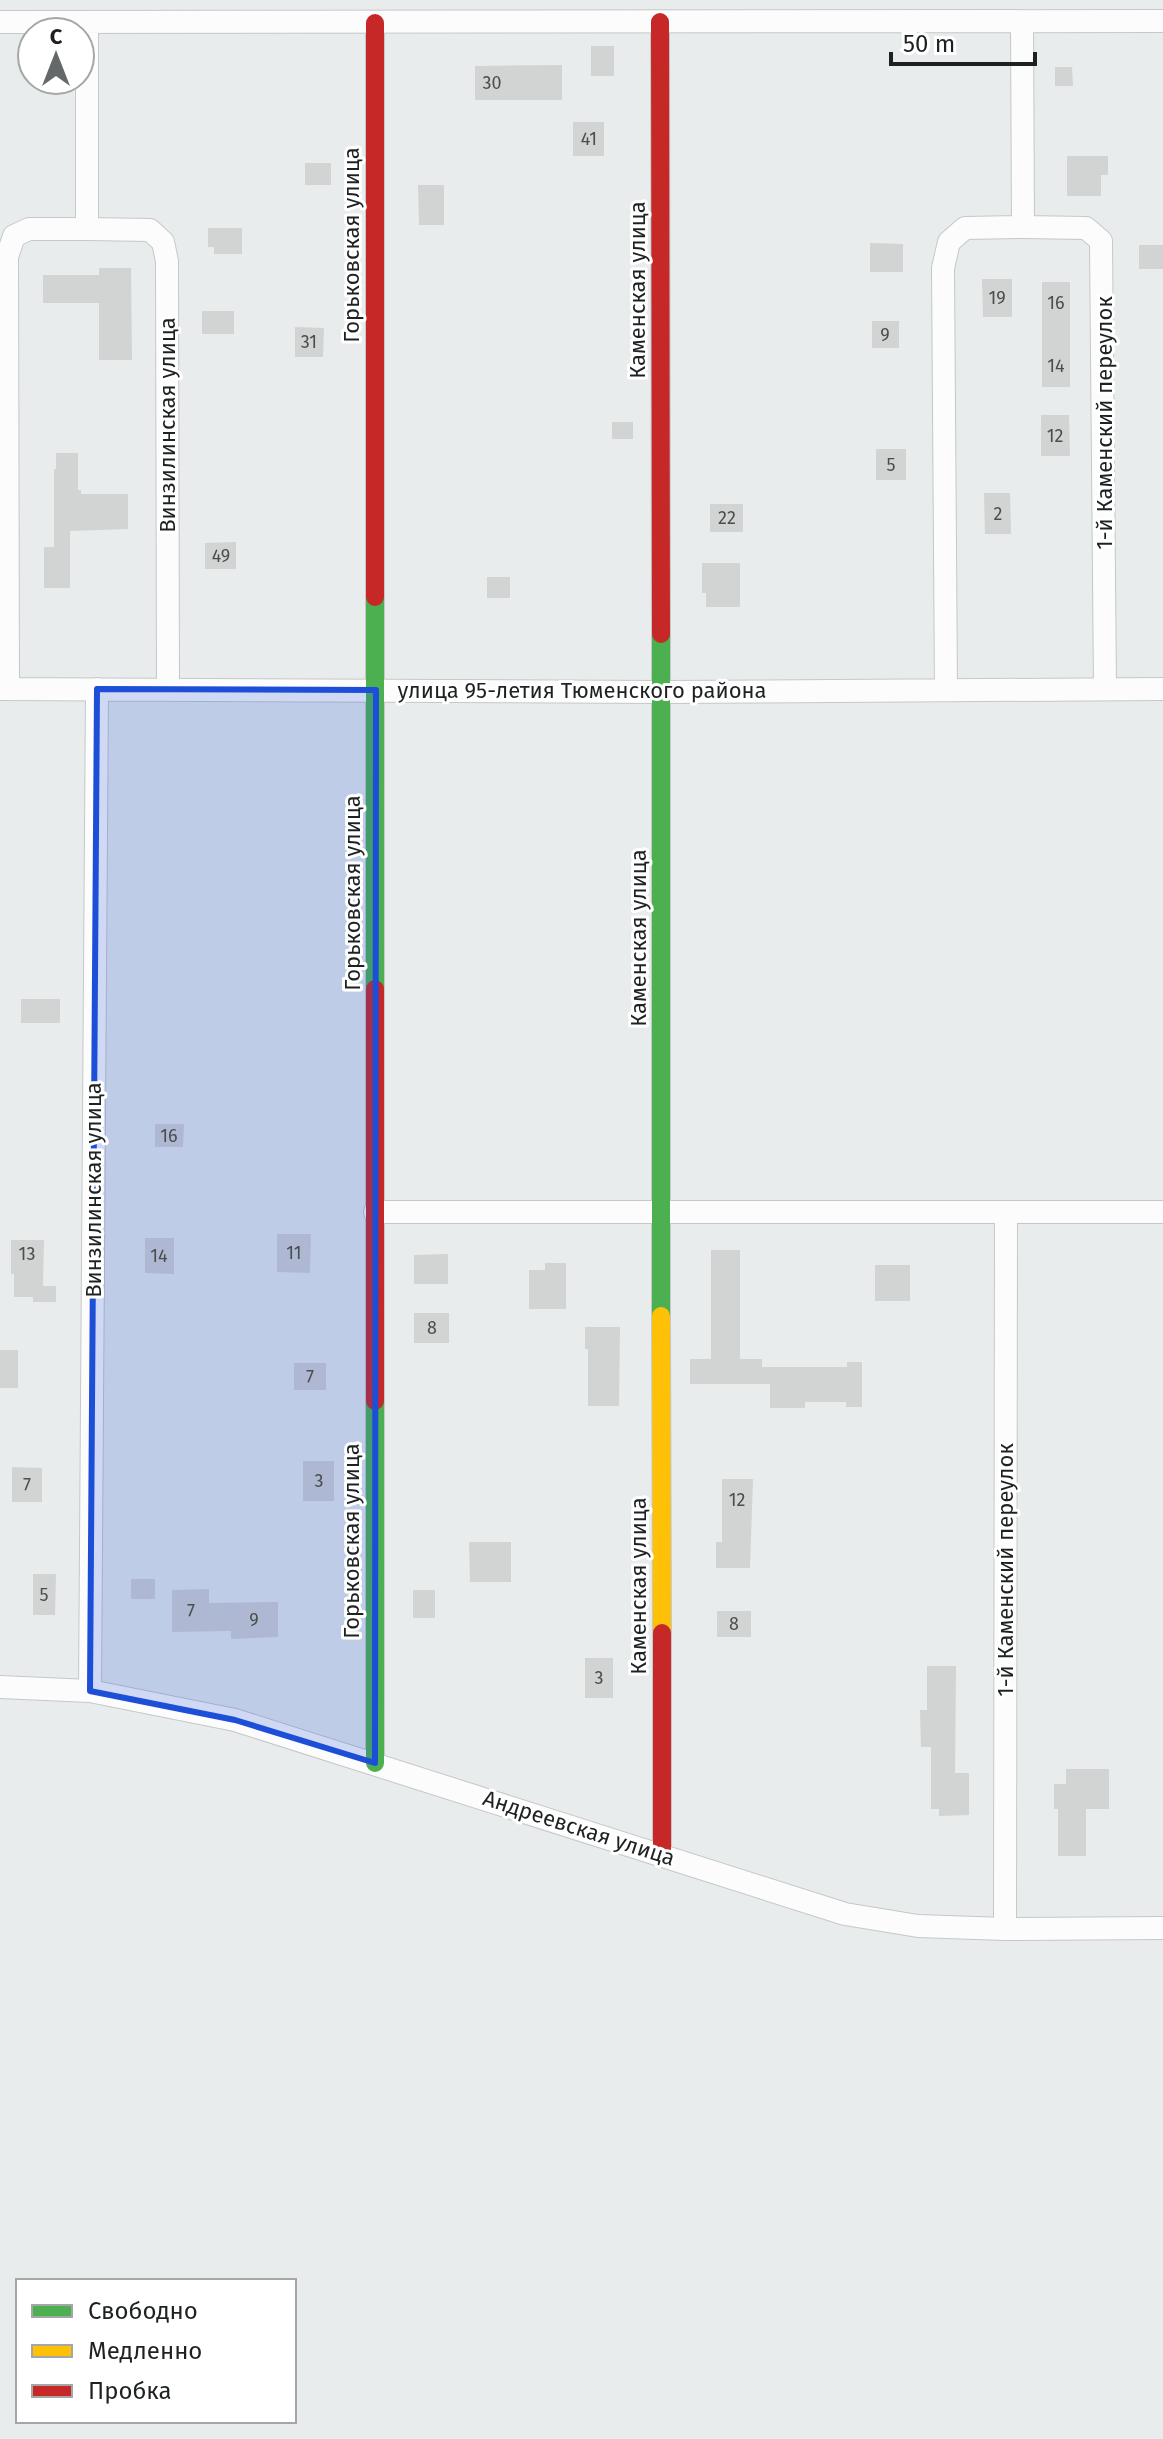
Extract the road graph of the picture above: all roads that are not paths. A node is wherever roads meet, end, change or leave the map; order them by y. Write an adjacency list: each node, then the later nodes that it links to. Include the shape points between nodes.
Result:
1 (1022, 21): 2 (street); 3 (street); 7 (street)
2 (1163, 21)
3 (660, 22): 5 (street); 16 (street, Каменская улица)
4 (96, 23): 5 (street)
5 (375, 23): 15 (street, Горьковская улица)
6 (87, 96): 8 (street)
7 (1023, 227): 9 (street, 1-й Каменский переулок, via 1086,228 1101,241); 13 (street, 1-й Каменский переулок, via 965,228 949,242 943,268)
8 (87, 229): 10 (street, Винзилинская улица, via 29,229 14,236 7,257); 12 (street, Винзилинская улица, via 150,230 165,251)
9 (1105, 688): 13 (street, улица 95-летия Тюменского района); 14 (street, улица 95-летия Тюменского района)
10 (4, 689): 11 (street, улица 95-летия Тюменского района)
11 (97, 689): 12 (street, улица 95-летия Тюменского района); 22 (street, Винзилинская улица)
12 (168, 689): 15 (street, улица 95-летия Тюменского района)
13 (946, 689): 16 (street, улица 95-летия Тюменского района)
14 (1163, 689)
15 (376, 690): 16 (street, улица 95-летия Тюменского района); 17 (street, Горьковская улица)
16 (663, 692): 18 (street, Каменская улица)
17 (375, 1212): 18 (street); 23 (street, Горьковская улица)
18 (662, 1212): 19 (street); 24 (street, Каменская улица)
19 (1006, 1212): 20 (street); 26 (street, 1-й Каменский переулок)
20 (1163, 1212)
21 (0, 1687): 22 (street, Андреевская улица)
22 (90, 1691): 23 (street, Андреевская улица, via 235,1720)
23 (375, 1763): 24 (street, Андреевская улица)
24 (662, 1854): 26 (street, Андреевская улица, via 845,1914 918,1926)
25 (1163, 1928): 26 (street, Андреевская улица)
26 (1005, 1929)

